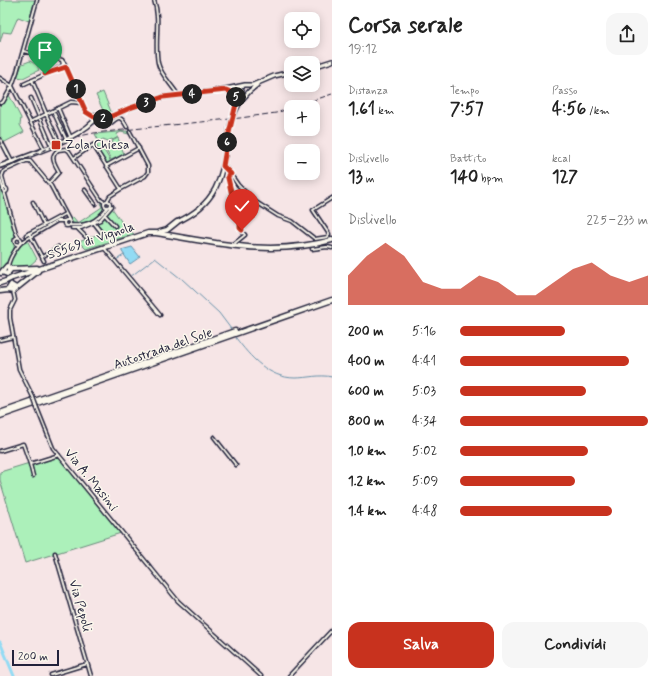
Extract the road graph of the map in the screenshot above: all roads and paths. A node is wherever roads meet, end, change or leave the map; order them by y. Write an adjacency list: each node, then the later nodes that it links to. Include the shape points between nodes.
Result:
1 (37, 0): 3 (street)
2 (154, 0): 16 (street, via 158,18 158,62)
3 (23, 51): 6 (street, via 62,60); 12 (street)
4 (332, 61): 5 (main road)
5 (320, 65)
6 (64, 66): 9 (street); 22 (street)
7 (284, 74): 10 (main road)
8 (0, 78): 12 (street)
9 (32, 80): 11 (street); 26 (street)
10 (260, 83): 13 (main road); 17 (main road)
11 (24, 84)
12 (12, 86): 20 (street); 30 (street)
13 (235, 87): 14 (main road); 17 (main road, via 241,89)
14 (226, 90): 15 (main road); 16 (main road)
15 (235, 94): 17 (main road); 24 (main road, via 237,102)
16 (178, 95): 28 (main road, via 130,108 106,119)
17 (244, 96): 24 (main road)
18 (31, 98): 27 (street)
19 (0, 99): 20 (street)
20 (3, 102): 21 (street)
21 (0, 103)
22 (82, 103): 23 (street, via 73,101); 29 (street, via 86,112)
23 (58, 108): 26 (street); 33 (street)
24 (234, 111): 44 (main road)
25 (54, 113): 35 (street)
26 (46, 114): 27 (street); 36 (street)
27 (39, 117): 30 (street); 37 (street)
28 (101, 118): 29 (main road); 29 (main road, via 98,115)
29 (95, 120): 31 (street, via 105,127 120,118); 33 (main road, via 85,129)
30 (30, 122): 39 (street)
31 (128, 127)
32 (130, 132): 38 (street)
33 (70, 136): 35 (main road)
34 (0, 139): 41 (street)
35 (66, 139): 36 (main road)
36 (59, 142): 37 (main road)
37 (51, 146): 39 (main road)
38 (138, 148): 43 (street); 48 (street, via 148,172)
39 (44, 149): 41 (main road)
40 (74, 158): 43 (street, via 93,145); 47 (street, via 66,149 56,151 52,158 59,172); 53 (street, via 101,200)
41 (12, 162): 42 (main road)
42 (0, 166)
43 (106, 166): 48 (street)
44 (223, 166): 45 (street); 60 (main road, via 218,185 209,200 197,212)
45 (231, 174): 51 (street, via 238,185 256,202 278,216 292,220 315,239 328,237 329,234 313,210); 81 (street, via 228,178 236,213 245,235)
46 (0, 179): 49 (street)
47 (49, 183): 49 (street, via 28,161 3,173); 58 (street)
48 (121, 188): 53 (street)
49 (4, 190): 68 (street)
50 (85, 190): 54 (street)
51 (332, 198)
52 (33, 202): 63 (street)
53 (107, 202): 56 (street); 56 (street, via 110,206)
54 (95, 204)
55 (112, 206): 57 (street)
56 (106, 207): 57 (street)
57 (105, 213): 58 (street, via 81,226 74,226); 61 (street); 64 (street)
58 (67, 220): 59 (street); 62 (street); 62 (street, via 66,226); 63 (street)
59 (60, 221): 62 (street); 72 (street)
60 (177, 222): 70 (highway); 74 (highway, via 172,230)
61 (94, 223): 66 (street); 67 (street)
62 (64, 224)
63 (44, 225): 69 (street)
64 (115, 226)
65 (72, 228): 66 (street)
66 (78, 229): 73 (street)
67 (101, 232)
68 (16, 233): 75 (street); 76 (street)
69 (29, 233): 71 (street); 72 (street)
70 (156, 233): 74 (highway, SS569 di Vignola); 90 (highway, SS569 di Vignola, via 141,234)
71 (26, 235)
72 (32, 237): 77 (street); 88 (street)
73 (86, 237)
74 (180, 237): 78 (highway, SS569 di Vignola, via 267,249 301,247)
75 (20, 238): 76 (street); 77 (street); 79 (street)
76 (16, 239): 80 (street)
77 (26, 239): 79 (street)
78 (332, 240)
79 (22, 242): 82 (street)
80 (16, 243): 82 (street); 85 (street)
81 (235, 243)
82 (19, 245): 85 (street)
83 (58, 247): 88 (street)
84 (332, 248): 86 (street)
85 (15, 249): 91 (street)
86 (312, 249)
87 (105, 250): 99 (street)
88 (42, 257): 89 (street)
89 (44, 262)
90 (46, 267): 91 (highway); 94 (highway, SS569 di Vignola, bridge); 97 (highway)
91 (9, 268): 92 (highway); 93 (highway)
92 (1, 272): 93 (highway)
93 (7, 274): 95 (street)
94 (0, 283)
95 (11, 285): 97 (highway)
96 (0, 290): 97 (highway)
97 (12, 290): 100 (street, Via A. Masini, via 15,300 10,314)
98 (332, 299): 102 (highway, Autostrada del Sole); 103 (highway, Autostrada del Sole)
99 (160, 315)
100 (13, 337): 101 (street); 106 (street, Via A. Masini, bridge, via 19,369 51,444)
101 (0, 340)
102 (0, 413)
103 (0, 416)
104 (214, 437): 108 (street)
105 (0, 450): 107 (street, via 23,444)
106 (59, 455): 107 (street); 115 (street, Via A. Masini, via 178,601)
107 (30, 464): 109 (street)
108 (236, 465)
109 (33, 476)
110 (55, 553): 112 (street, Via Pepoli)
111 (332, 630): 116 (street)
112 (87, 664): 113 (street); 114 (street, Via Pepoli)
113 (50, 675)
114 (91, 676)
115 (261, 676)
116 (289, 676)

